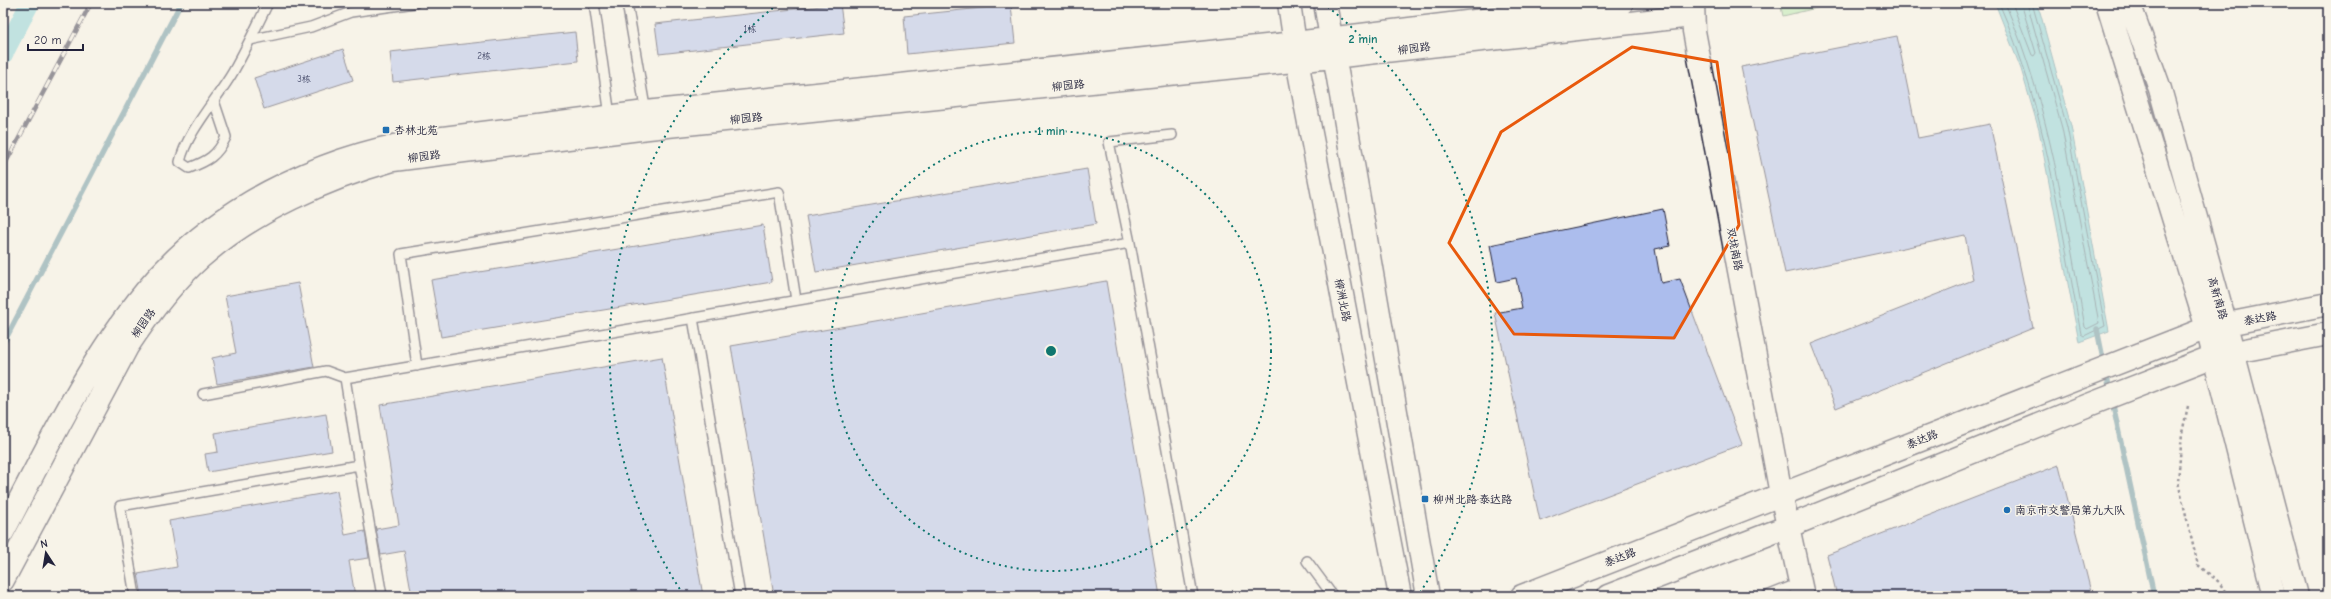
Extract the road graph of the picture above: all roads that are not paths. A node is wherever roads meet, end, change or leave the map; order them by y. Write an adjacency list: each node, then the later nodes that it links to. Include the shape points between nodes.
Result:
1 (268, 3): 11 (lane)
2 (415, 3): 11 (lane, via 351,12 312,27)
3 (594, 3): 16 (lane)
4 (627, 3): 15 (lane)
5 (1289, 3): 13 (street, 柳洲北路)
6 (1325, 3): 12 (street)
7 (1622, 3): 12 (street, 柳园路)
8 (2107, 3): 22 (street, 高新南路)
9 (2128, 3): 22 (street, 高新南路, via 2160,89)
10 (1693, 9): 12 (street, 柳园路); 29 (street, 双垅南路)
11 (250, 40): 14 (lane)
12 (1332, 48): 13 (street, 柳园路); 41 (street)
13 (1296, 52): 15 (street, 柳园路); 40 (street, 柳洲北路)
14 (214, 101): 14 (lane, via 183,151 180,162 189,168 204,163 219,151 226,137)
15 (647, 120): 16 (street, 柳园路)
16 (611, 125): 31 (street, 柳园路, via 383,147 315,169 228,217 171,264 147,289 124,319 56,432); 33 (street, 柳园路, via 393,160 356,170 321,184 233,233 200,258 149,313 127,347)
17 (1172, 135): 18 (lane, via 1109,142)
18 (1130, 242): 19 (lane); 38 (lane)
19 (796, 300): 21 (lane); 25 (lane, via 779,192 401,254)
20 (2328, 304): 22 (street, 泰达路)
21 (693, 318): 25 (lane); 37 (lane)
22 (2216, 326): 24 (street, 高新南路); 29 (street, 泰达路)
23 (2328, 334): 24 (street)
24 (2224, 354): 30 (street, via 2086,406); 45 (street, 高新南路, via 2239,463); 46 (street, 高新南路)
25 (418, 366): 26 (lane)
26 (345, 378): 27 (lane, via 326,372); 28 (lane)
27 (203, 394)
28 (359, 465): 35 (lane, via 120,506); 36 (lane)
29 (1781, 494): 30 (street, 双垅南路); 42 (street, 泰达路)
30 (1788, 527): 34 (street, 双垅南路); 43 (street)
31 (3, 532)
32 (1306, 562): 39 (lane)
33 (3, 580)
34 (1802, 590): 44 (lane)
35 (135, 596)
36 (382, 596)
37 (740, 596)
38 (1193, 596)
39 (1333, 596)
40 (1400, 596)
41 (1428, 596)
42 (1522, 596)
43 (1608, 596)
44 (1768, 596)
45 (2274, 596)
46 (2297, 596)

